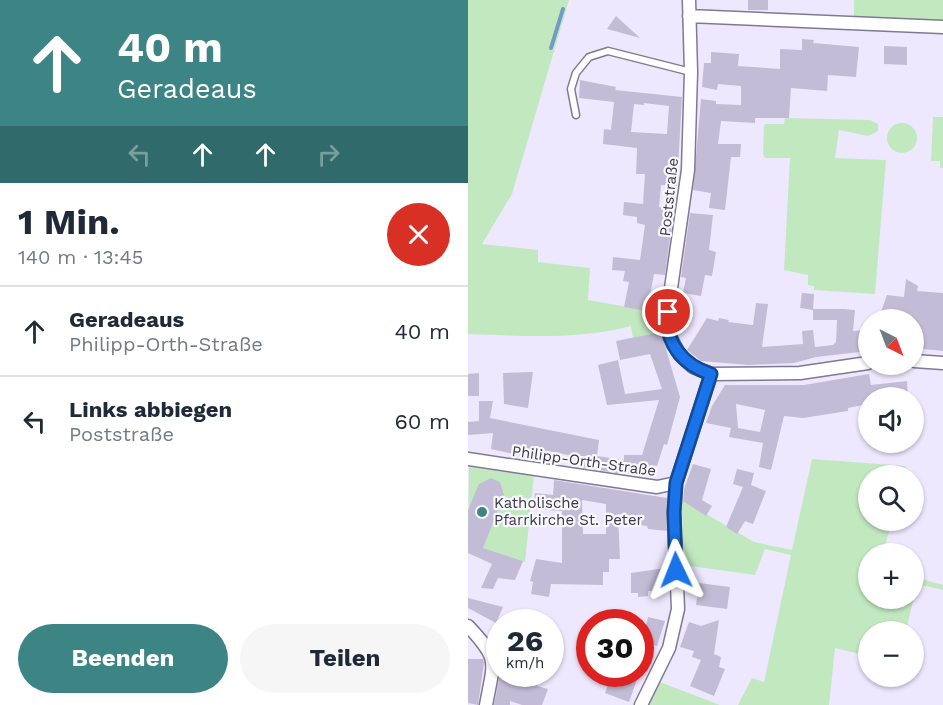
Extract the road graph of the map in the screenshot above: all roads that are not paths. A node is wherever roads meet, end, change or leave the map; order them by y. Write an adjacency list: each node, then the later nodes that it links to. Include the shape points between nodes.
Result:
1 (689, 0): 2 (street, Poststraße)
2 (689, 16): 3 (street); 4 (street, Poststraße)
3 (943, 27)
4 (691, 72): 5 (lane, via 608,51 589,57 576,73 571,89); 9 (street, Poststraße, via 688,170 667,325 683,360)
5 (576, 115)
6 (924, 362): 7 (street)
7 (943, 363)
8 (858, 364): 9 (street, via 800,373)
9 (711, 374): 11 (street, Philipp-Orth-Straße)
10 (468, 459): 11 (street, Philipp-Orth-Straße, via 657,487)
11 (676, 483): 14 (street, via 678,609 669,648)
12 (468, 626): 13 (street, via 486,644 493,658)
13 (486, 705)
14 (640, 705)

